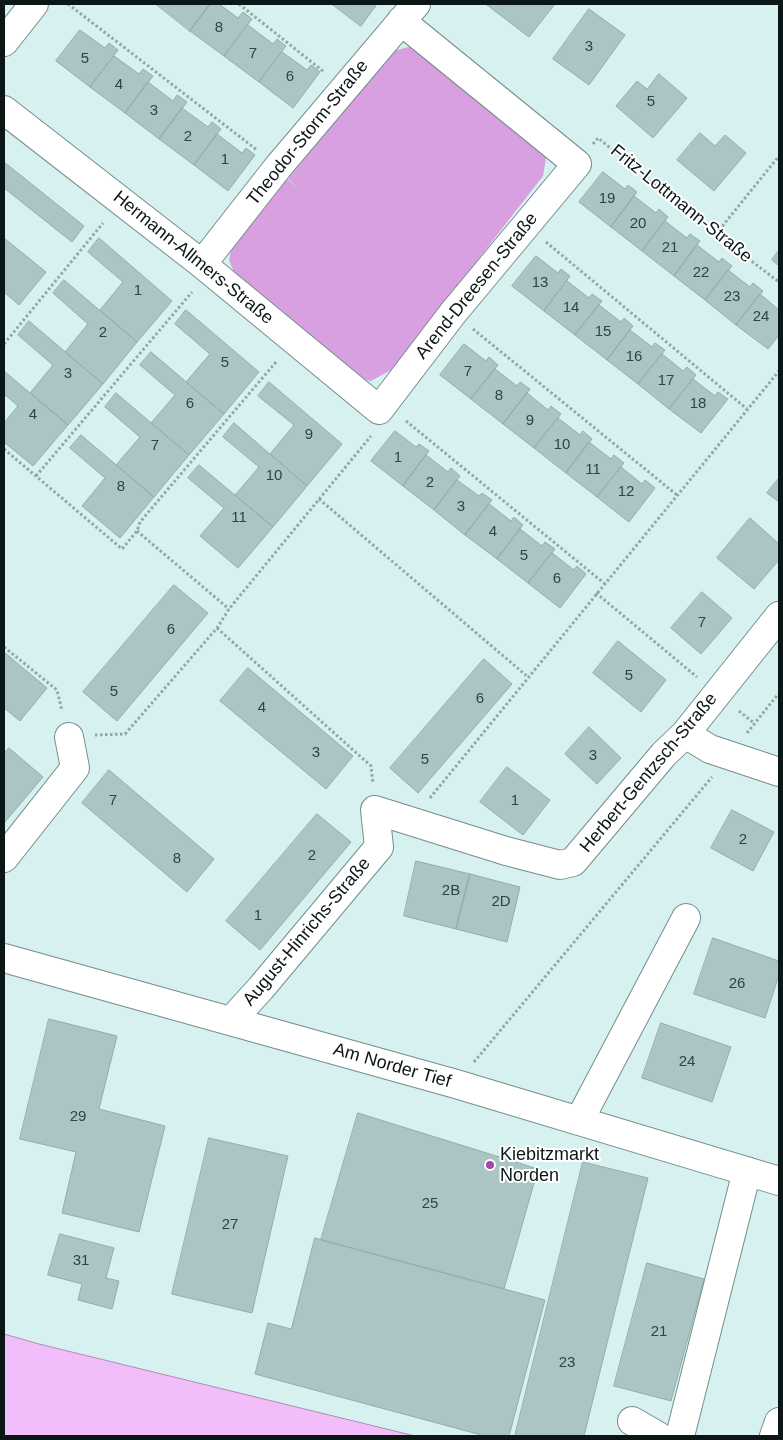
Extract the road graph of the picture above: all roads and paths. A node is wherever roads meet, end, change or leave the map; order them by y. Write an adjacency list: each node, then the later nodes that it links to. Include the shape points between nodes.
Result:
1 (34, 4): 5 (street)
2 (68, 4): 10 (path)
3 (239, 4): 6 (path)
4 (408, 13): 6 (street, Theodor-Storm-Straße); 9 (street)
5 (4, 42)
6 (343, 88): 10 (street, Theodor-Storm-Straße)
7 (4, 110): 11 (street, Hermann-Allmers-Straße)
8 (779, 156): 13 (path)
9 (578, 164): 12 (street, Arend-Dreesen-Straße); 13 (path, Fritz-Lottmann-Straße, via 598,138)
10 (278, 167): 14 (street, Theodor-Storm-Straße)
11 (121, 201): 14 (street, Hermann-Allmers-Straße); 18 (path)
12 (526, 226): 16 (street, Arend-Dreesen-Straße); 20 (path)
13 (716, 234): 15 (path, Fritz-Lottmann-Straße)
14 (206, 267): 17 (street, Hermann-Allmers-Straße); 23 (path)
15 (779, 282)
16 (453, 313): 21 (street, Arend-Dreesen-Straße); 24 (path)
17 (295, 340): 21 (street, Hermann-Allmers-Straße); 26 (path, via 140,522)
18 (4, 344)
19 (779, 370): 20 (path)
20 (747, 409): 24 (path)
21 (379, 410): 25 (path, via 379,425); 27 (path, via 398,415)
22 (4, 449): 23 (path)
23 (36, 476): 26 (path, via 122,549)
24 (677, 495): 27 (path)
25 (318, 499): 29 (path); 33 (path)
26 (137, 531): 29 (path)
27 (605, 584): 28 (path)
28 (596, 593): 33 (path); 34 (path)
29 (229, 608): 31 (path)
30 (779, 616): 34 (street, Herbert-Gentzsch-Straße)
31 (218, 628): 37 (path, via 125,734); 41 (path, via 371,766)
32 (4, 647): 37 (path, via 57,690)
33 (528, 676): 40 (path)
34 (716, 693): 36 (street, Herbert-Gentzsch-Straße)
35 (779, 693): 38 (path)
36 (685, 734): 38 (street); 41 (street, Herbert-Gentzsch-Straße, via 664,754 573,862 560,865 506,851)
37 (69, 737): 42 (street, via 75,768)
38 (730, 757): 39 (street); 46 (path)
39 (779, 772)
40 (427, 802)
41 (375, 810): 45 (street, August-Hinrichs-Straße, via 379,847)
42 (4, 858)
43 (686, 918): 47 (street)
44 (4, 958): 45 (street, Am Norder Tief)
45 (231, 1021): 46 (street, Am Norder Tief)
46 (456, 1084): 47 (street, Am Norder Tief)
47 (579, 1121): 48 (street, Am Norder Tief)
48 (747, 1171): 49 (street, Am Norder Tief); 53 (street)
49 (779, 1181)
50 (632, 1421): 52 (street)
51 (779, 1422): 54 (street)
52 (658, 1436)
53 (680, 1436)
54 (774, 1436)

